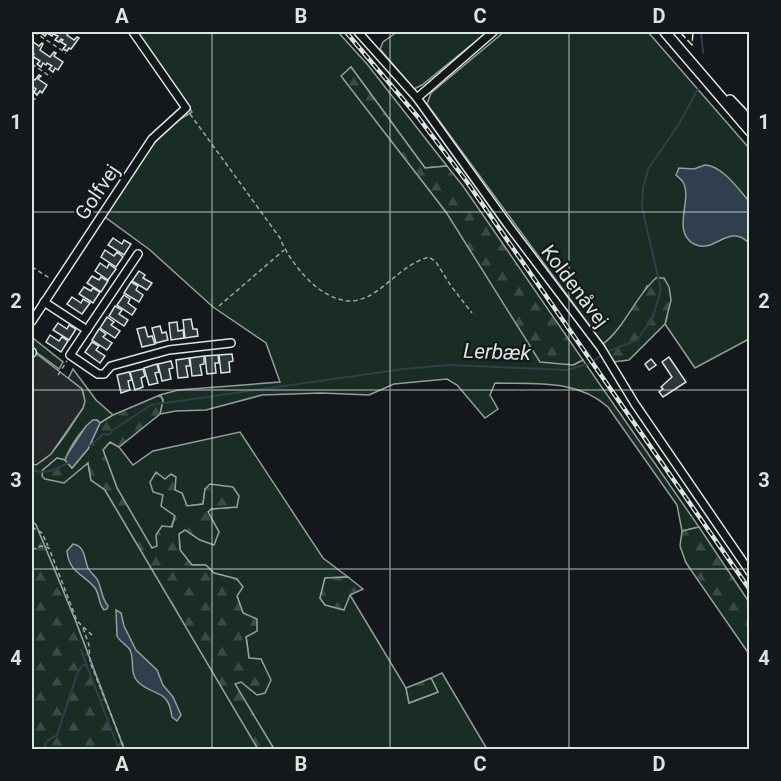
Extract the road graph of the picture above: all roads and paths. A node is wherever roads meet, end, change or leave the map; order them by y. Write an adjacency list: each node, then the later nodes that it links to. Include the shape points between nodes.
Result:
1 (34, 32): 6 (path)
2 (133, 32): 13 (street)
3 (358, 32): 11 (street, Koldenåvej)
4 (494, 32): 11 (street)
5 (665, 32): 9 (street)
6 (66, 53)
7 (32, 64): 8 (path)
8 (51, 77)
9 (710, 82): 14 (street); 15 (street)
10 (32, 97): 12 (path)
11 (417, 98): 31 (street, Koldenåvej, via 602,348 634,404)
12 (36, 100)
13 (186, 108): 16 (path); 19 (street, Golfvej, via 152,139)
14 (750, 120)
15 (750, 131)
16 (285, 249): 21 (path); 22 (path, via 312,283 343,301 369,296 418,260 429,257)
17 (138, 254): 24 (street)
18 (32, 267): 19 (path)
19 (56, 283): 20 (street, Golfvej)
20 (44, 302): 23 (street, Golfvej); 24 (street)
21 (219, 306)
22 (472, 313)
23 (32, 321)
24 (87, 330): 26 (street)
25 (231, 343): 26 (street, via 169,350 111,366 104,374)
26 (70, 356): 27 (path)
27 (58, 375)
28 (32, 527): 29 (path, via 42,533)
29 (49, 548): 30 (path); 32 (path)
30 (32, 550)
31 (750, 572)
32 (82, 628): 33 (path); 34 (path, via 90,662)
33 (93, 636)
34 (125, 750)

